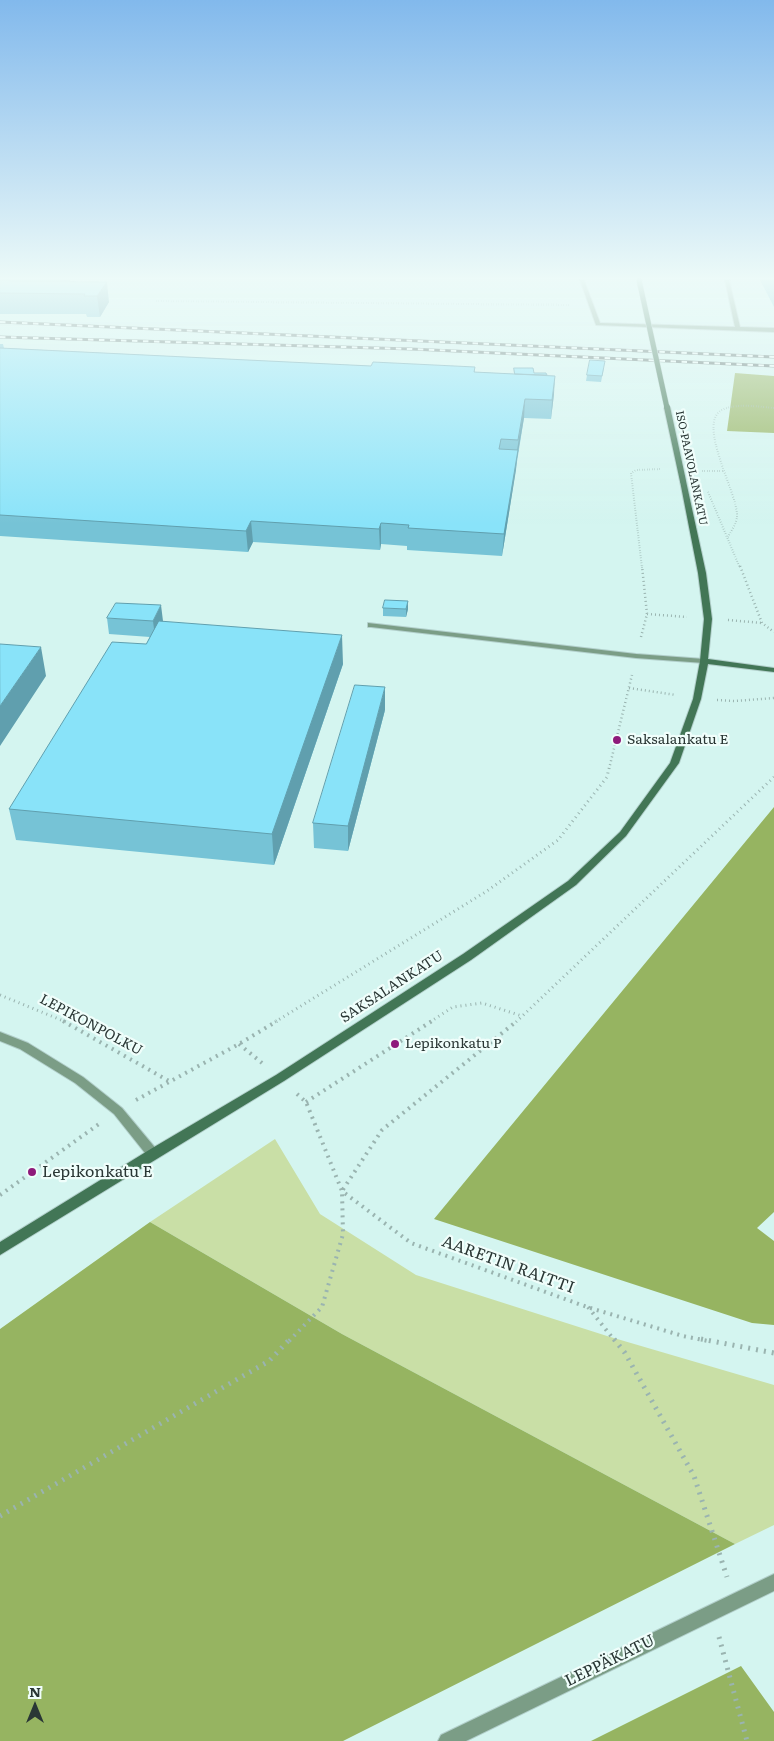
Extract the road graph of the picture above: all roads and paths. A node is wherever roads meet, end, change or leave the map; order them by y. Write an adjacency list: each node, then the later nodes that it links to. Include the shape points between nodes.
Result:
1 (657, 361): 11 (main road, ISO-PAAVOLANKATU, bridge, via 702,573 708,619)
2 (774, 408): 5 (path, via 731,407 721,410 715,417 712,426)
3 (665, 469): 10 (path, via 631,473 647,614)
4 (694, 470): 5 (path)
5 (723, 471): 7 (path, via 733,493 737,516)
6 (707, 490): 7 (path)
7 (728, 537): 9 (path, via 762,623)
8 (371, 625): 10 (street)
9 (774, 632)
10 (636, 656): 11 (street); 17 (path, via 607,777 558,840 479,896 239,1044)
11 (704, 661): 12 (main road); 19 (main road, SAKSALANKATU, via 697,699 674,763 623,834 572,883 467,957 280,1078)
12 (774, 670)
13 (774, 776): 15 (path)
14 (0, 995): 17 (path, LEPIKONPOLKU, via 94,1037)
15 (523, 1016): 20 (path, via 382,1130); 20 (path, via 482,1003 453,1007 306,1102)
16 (0, 1036): 18 (street, via 24,1046 79,1080)
17 (169, 1081): 18 (path)
18 (118, 1110): 19 (street); 21 (path)
19 (152, 1154): 22 (main road, SAKSALANKATU)
20 (342, 1191): 23 (path, AARETIN RAITTI, via 411,1243); 25 (path, via 343,1234 322,1307 269,1361)
21 (0, 1195)
22 (0, 1249)
23 (587, 1307): 24 (path, AARETIN RAITTI, via 684,1336); 27 (path, via 625,1353 694,1476)
24 (774, 1354)
25 (0, 1516)
26 (774, 1582): 27 (street, LEPPÄKATU)
27 (735, 1601): 28 (street, LEPPÄKATU)
28 (712, 1612): 29 (street, LEPPÄKATU); 30 (path)
29 (447, 1741)
30 (747, 1741)

